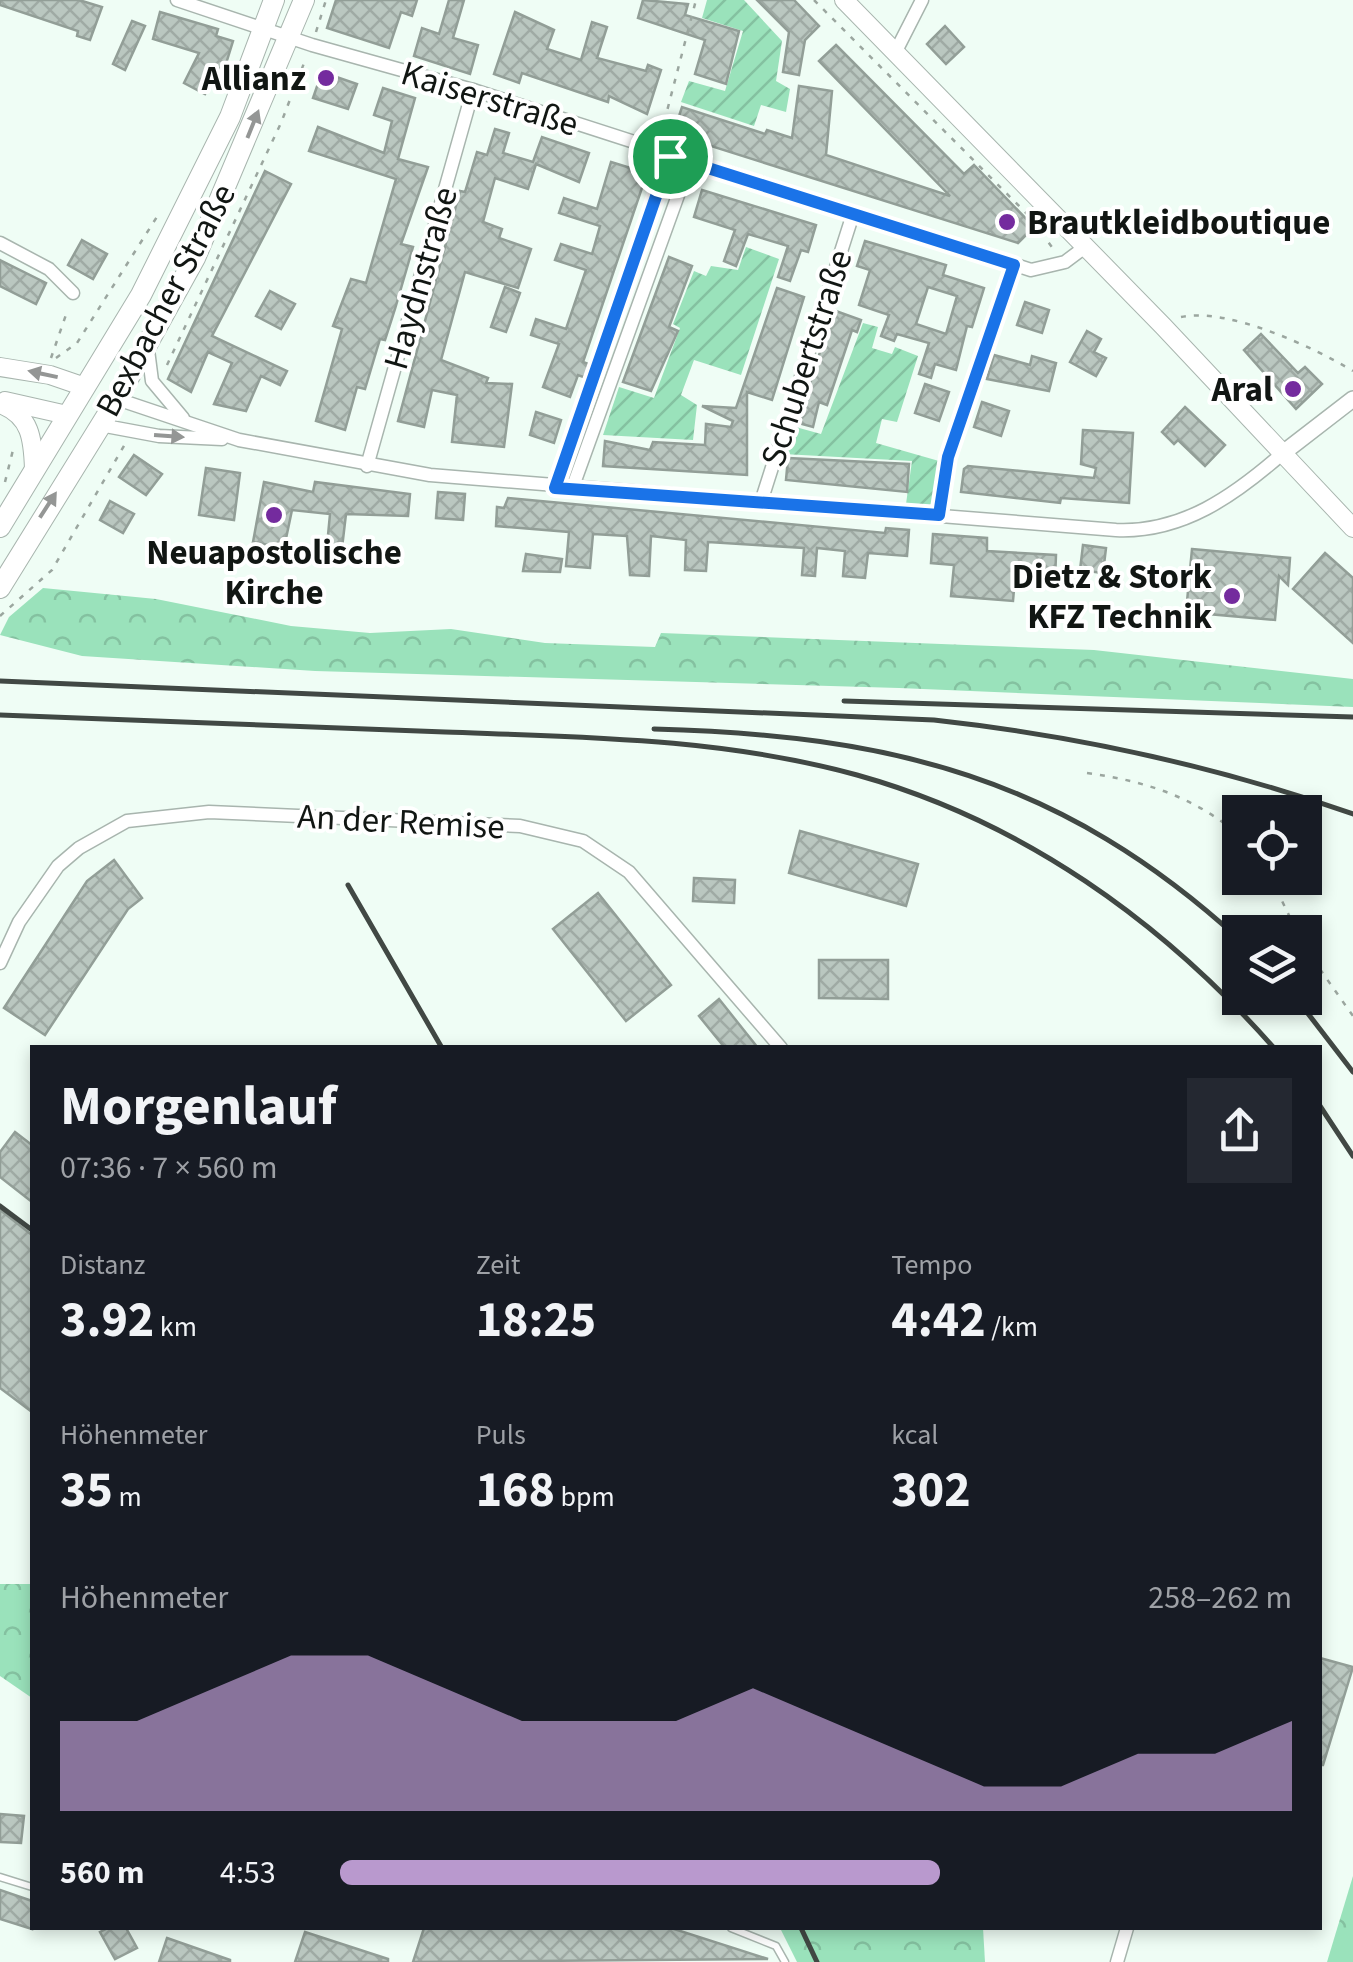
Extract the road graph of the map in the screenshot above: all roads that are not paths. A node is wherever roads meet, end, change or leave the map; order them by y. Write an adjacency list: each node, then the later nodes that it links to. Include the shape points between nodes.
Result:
1 (176, 0): 6 (street, Kaiserstraße)
2 (274, 0): 6 (main road, Bexbacher Straße)
3 (304, 0): 7 (main road, Bexbacher Straße)
4 (844, 0): 8 (main road)
5 (922, 0): 8 (street)
6 (264, 28): 7 (street, Kaiserstraße); 18 (main road, Bexbacher Straße, via 189,203)
7 (290, 37): 9 (street, Kaiserstraße); 16 (main road, Bexbacher Straße, one-way to 7, via 194,258)
8 (895, 53): 13 (main road)
9 (473, 90): 10 (street, Kaiserstraße); 27 (street, Haydnstraße)
10 (690, 162): 11 (street, Kaiserstraße); 29 (street)
11 (853, 214): 14 (street, Kaiserstraße); 30 (street, Schubertstraße)
12 (0, 243): 15 (street, via 50,269)
13 (1085, 246): 14 (street, Kaiserstraße, via 1043,270); 26 (main road)
14 (1014, 265): 31 (street, via 948,457)
15 (73, 294)
16 (148, 344): 19 (main road, Bexbacher Straße); 23 (street, via 152,381)
17 (0, 367): 18 (main road, one-way to 17)
18 (84, 387): 19 (main road); 22 (main road, Bexbacher Straße)
19 (117, 399): 23 (street); 24 (main road, Bexbacher Straße)
20 (1353, 399): 26 (street)
21 (0, 402): 22 (main road); 28 (main road, via 29,428)
22 (67, 415): 24 (main road); 28 (main road, Bexbacher Straße)
23 (188, 423): 25 (street)
24 (100, 425): 25 (street, one-way to 25); 34 (main road, Bexbacher Straße, one-way to 24)
25 (238, 440): 27 (street)
26 (1283, 453): 31 (street, via 1210,507 1157,529); 33 (main road)
27 (367, 466): 29 (street)
28 (34, 469): 32 (main road, Bexbacher Straße)
29 (572, 489): 30 (street)
30 (761, 502): 31 (street)
31 (939, 515)
32 (0, 527)
33 (1353, 528)
34 (0, 588)
35 (0, 963): 36 (street, An der Remise, via 58,866 127,822 209,812 520,826 582,841 629,872)
36 (779, 1045)
37 (0, 1877): 38 (lane)
38 (30, 1885)
39 (736, 1930): 41 (lane, via 776,1946)
40 (1127, 1930): 42 (street)
41 (784, 1962)
42 (1117, 1962)

